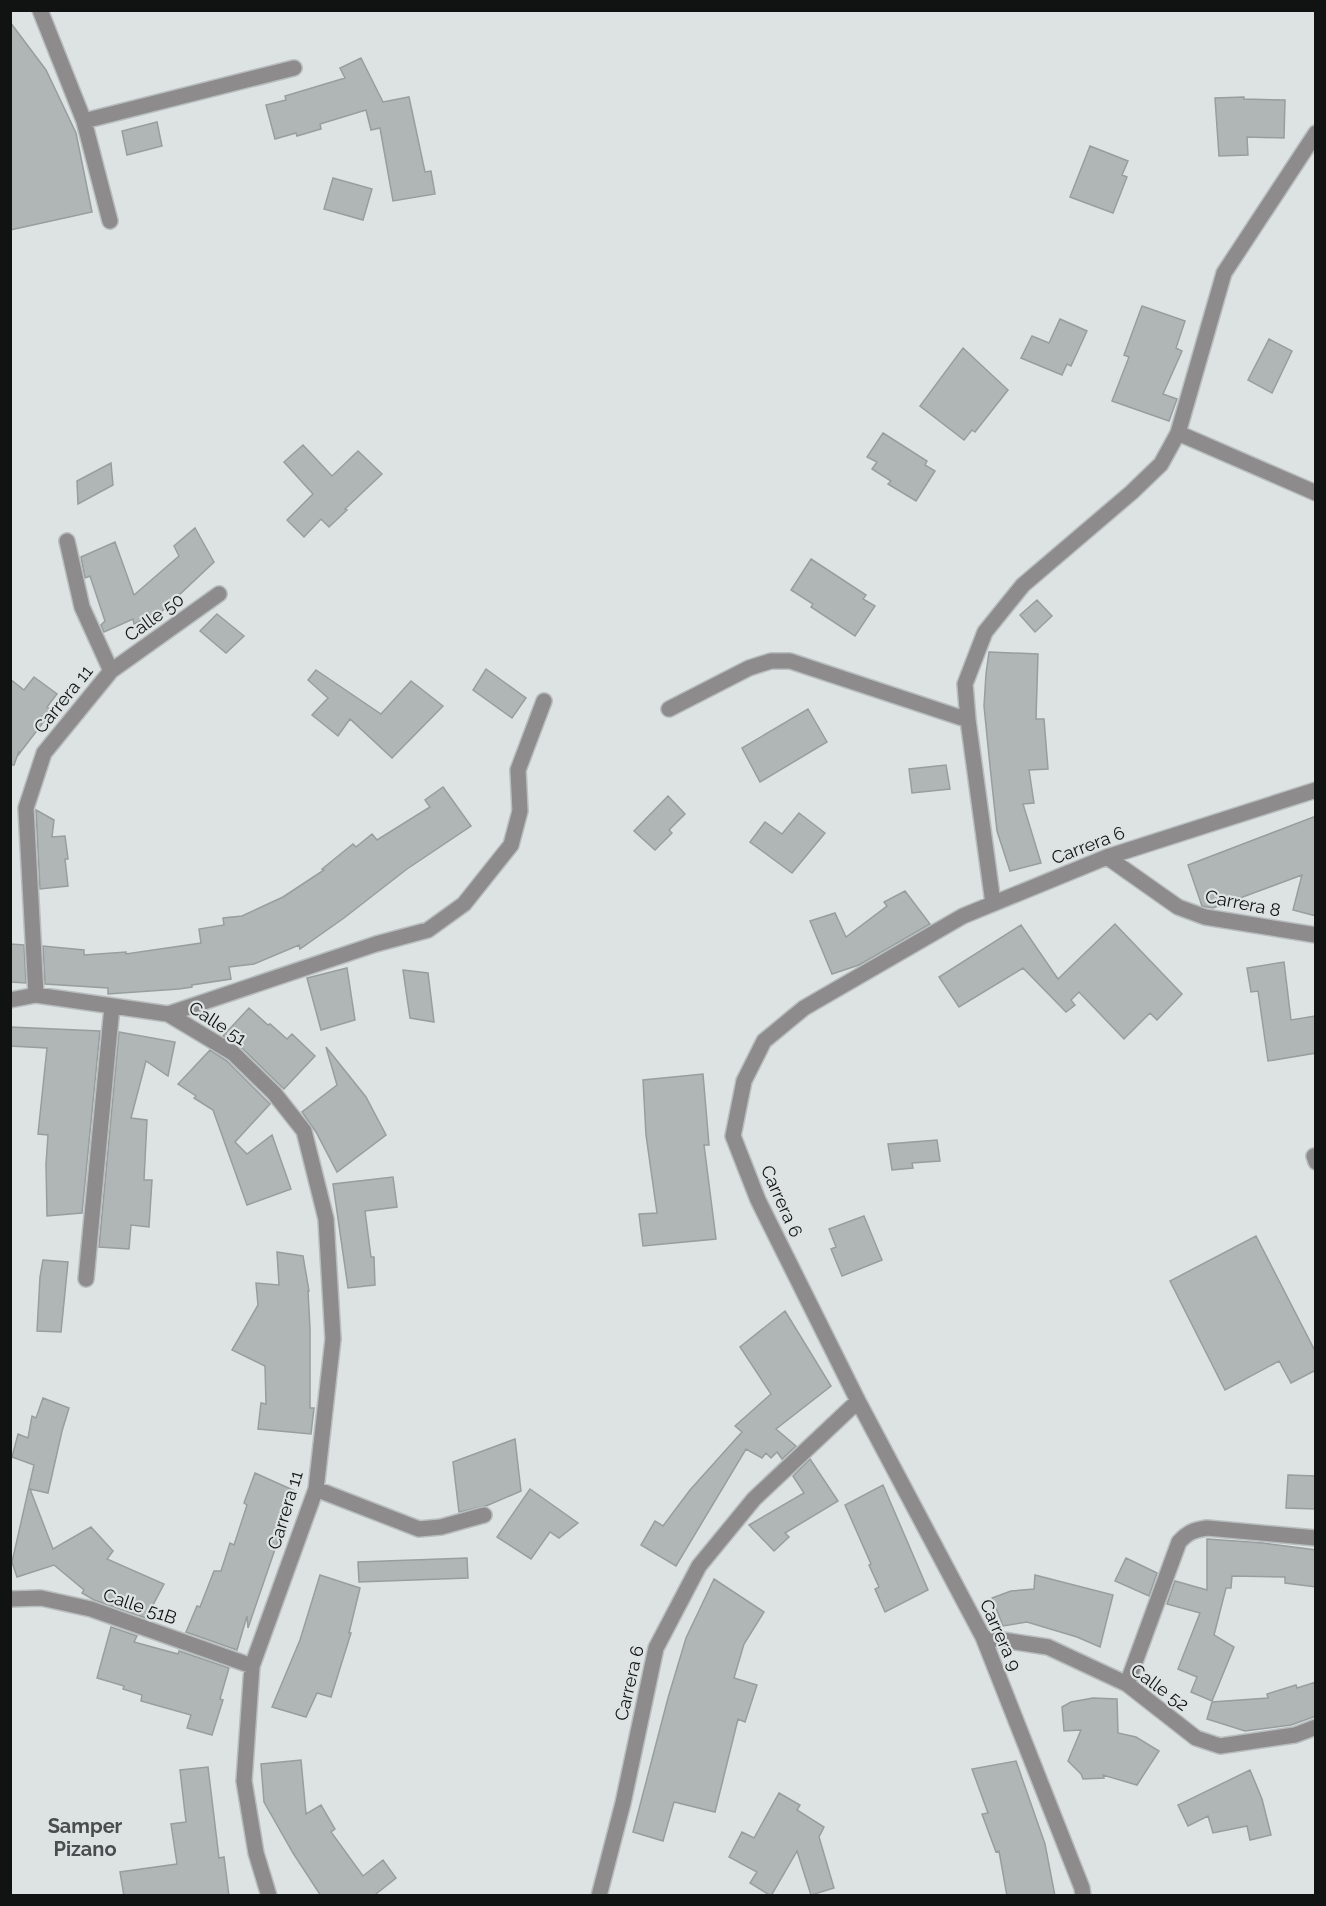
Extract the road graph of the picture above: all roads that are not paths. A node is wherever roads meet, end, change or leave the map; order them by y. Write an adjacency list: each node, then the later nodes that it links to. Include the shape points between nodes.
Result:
1 (40, 10): 3 (street)
2 (294, 68): 3 (street)
3 (84, 121): 5 (street)
4 (1316, 133): 6 (street, via 1224,273)
5 (110, 221)
6 (1178, 433): 7 (street); 13 (street, via 1161,464 1023,585 985,632 965,684)
7 (1316, 493)
8 (67, 541): 10 (street, Carrera 11, via 82,607)
9 (219, 594): 10 (street, Calle 50)
10 (111, 671): 18 (street, Carrera 11, via 44,753 26,808)
11 (544, 701): 21 (street, via 518,770 520,812 511,845 464,904 428,930)
12 (669, 709): 13 (street, via 749,668 771,661 790,661)
13 (968, 720): 16 (street)
14 (1316, 790): 15 (street, Carrera 6)
15 (1107, 857): 16 (street, Carrera 6); 17 (street, Carrera 8, via 1178,907 1196,914)
16 (993, 903): 24 (street, Carrera 6, via 963,916 804,1008 764,1041 744,1081 733,1136 758,1200)
17 (1316, 935)
18 (36, 995): 19 (street, Calle 51); 20 (street, Calle 51)
19 (10, 1000)
20 (112, 1007): 21 (street, Calle 51); 23 (street)
21 (168, 1014): 22 (street, Calle 51, via 233,1053 274,1093)
22 (304, 1131): 25 (street, Carrera 11, via 326,1219 333,1339)
23 (86, 1280)
24 (858, 1401): 29 (street, Carrera 9); 34 (street, Carrera 6, via 747,1508 699,1566 661,1638)
25 (316, 1489): 26 (street, via 419,1528 441,1527); 30 (street, Carrera 11)
26 (484, 1515)
27 (1316, 1538): 31 (street, via 1207,1528 1186,1533 1179,1542)
28 (10, 1599): 30 (street, Calle 51B, via 41,1598 91,1609)
29 (983, 1637): 31 (street, Calle 52, via 1048,1647); 35 (street, Carrera 9)
30 (252, 1666): 33 (street, Carrera 11, via 244,1781 256,1853)
31 (1127, 1684): 32 (street, Calle 52, via 1196,1738 1221,1746 1295,1735)
32 (1316, 1727)
33 (269, 1896)
34 (599, 1896)
35 (1083, 1896)

